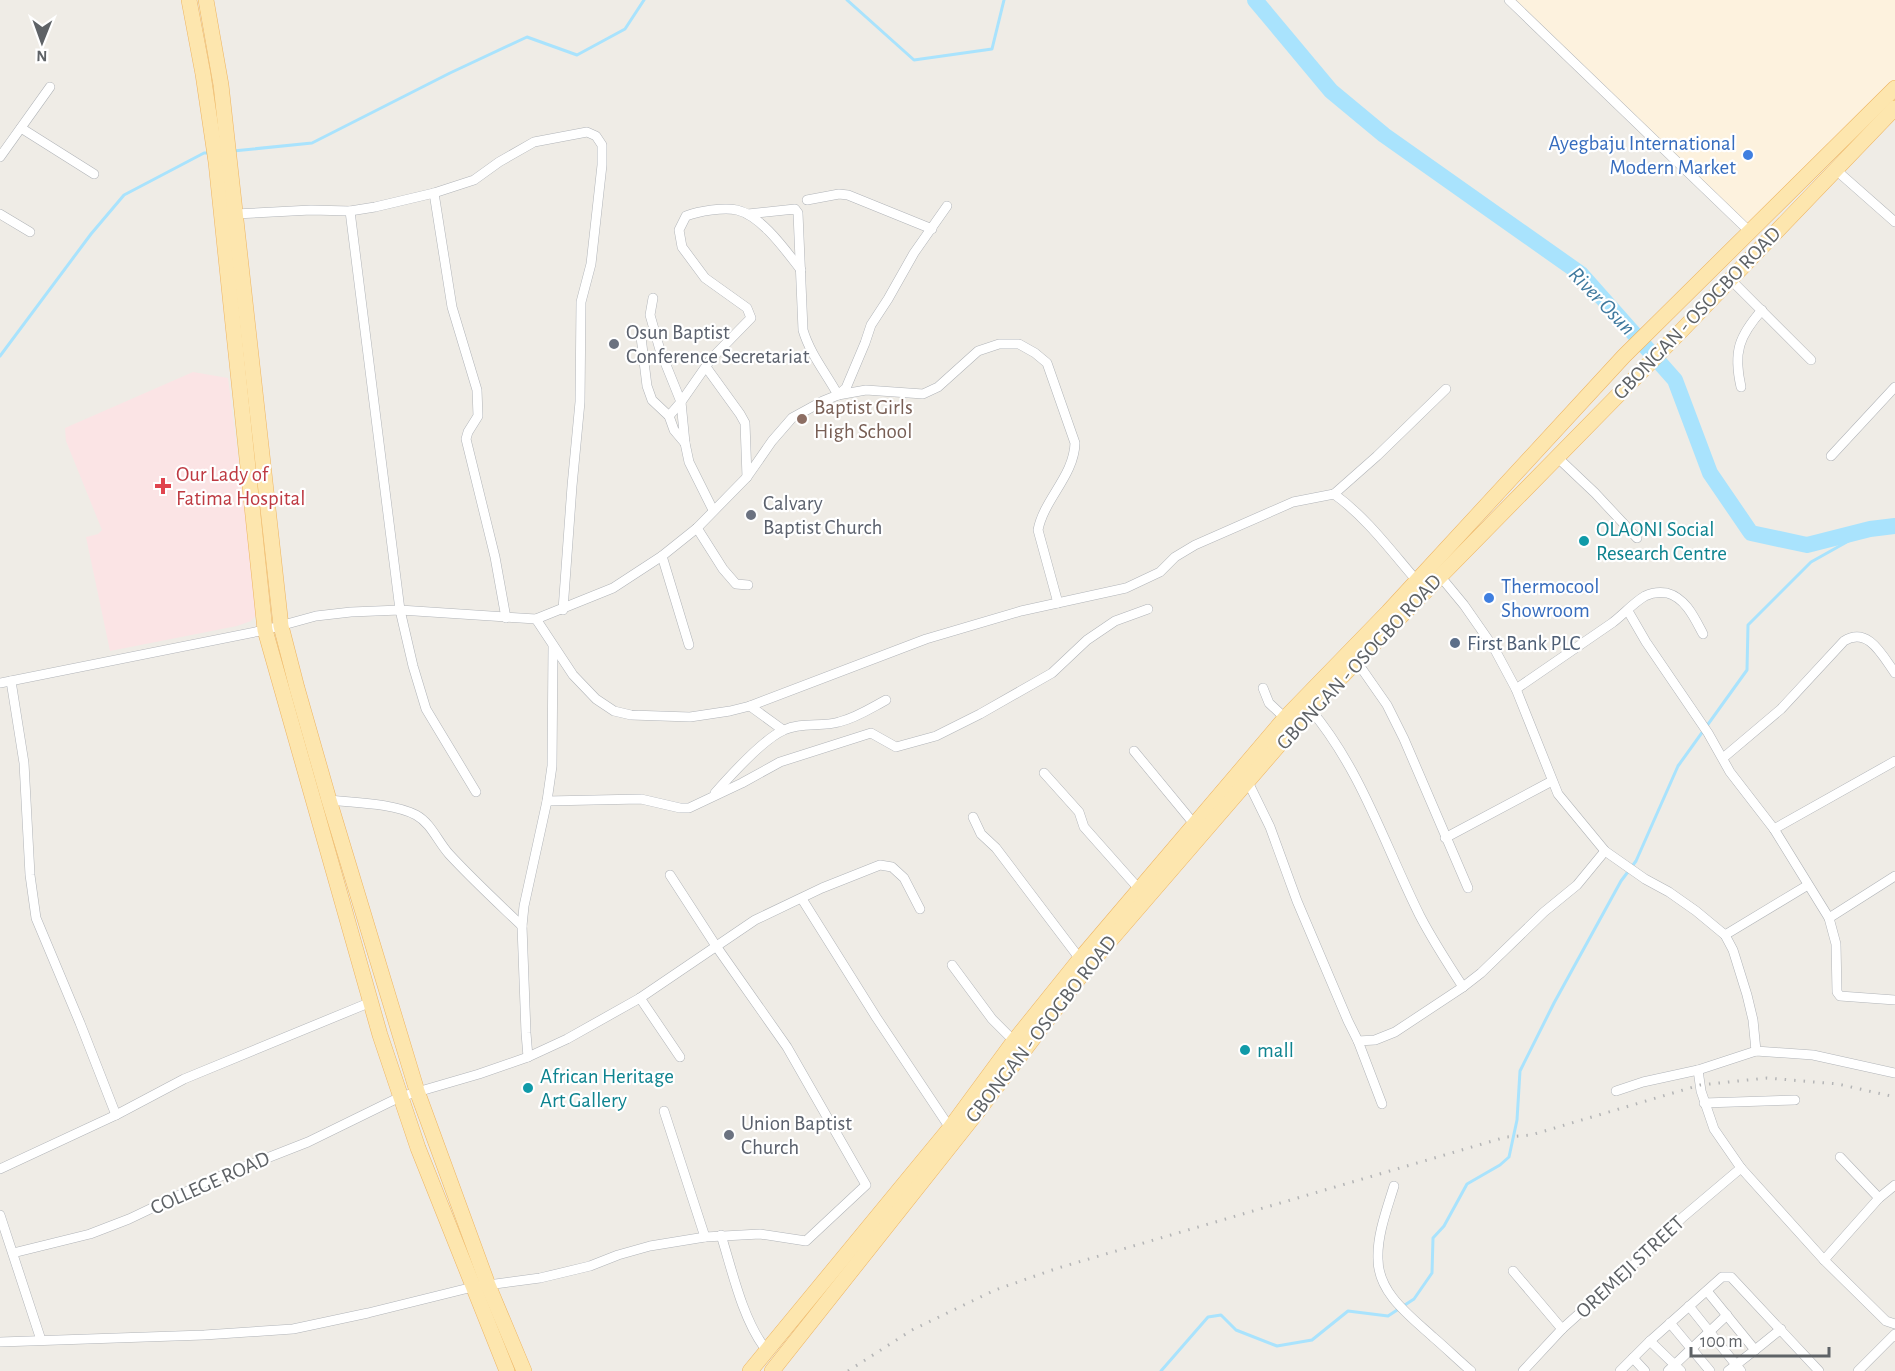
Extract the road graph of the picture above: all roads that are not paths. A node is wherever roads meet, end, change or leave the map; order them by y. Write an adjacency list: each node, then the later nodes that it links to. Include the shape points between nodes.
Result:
1 (189, 0): 8 (main road)
2 (206, 0): 8 (main road, via 221,85)
3 (1509, 0): 22 (street)
4 (50, 87): 7 (street)
5 (1895, 88): 22 (main road, GBONGAN - OSOGBO ROAD)
6 (1895, 108): 11 (main road, GBONGAN - OSOGBO ROAD)
7 (21, 128): 9 (street); 12 (street)
8 (219, 131): 10 (main road)
9 (0, 157)
10 (223, 162): 18 (main road); 57 (main road)
11 (1836, 170): 20 (street); 25 (main road, GBONGAN - OSOGBO ROAD)
12 (94, 174)
13 (434, 193): 16 (street); 52 (street, via 474,180 534,142 587,132 602,145 591,264 581,302 580,402); 54 (street, via 452,307 477,390 478,416 466,439)
14 (807, 200): 21 (street, via 848,195)
15 (947, 206): 21 (street)
16 (351, 211): 18 (street); 51 (street)
17 (0, 214): 23 (street)
18 (235, 214): 56 (main road)
19 (748, 214): 24 (street, via 775,237); 24 (street, via 797,211); 30 (street, via 735,209 699,211 686,216 679,230 682,247 705,278 747,308 751,318)
20 (1895, 222)
21 (932, 229): 34 (street, via 871,325 846,388)
22 (1749, 231): 47 (main road, GBONGAN - OSOGBO ROAD, via 1584,398)
23 (30, 232)
24 (801, 270): 34 (street, via 803,330 808,347)
25 (1730, 279): 27 (street); 39 (main road, GBONGAN - OSOGBO ROAD)
26 (652, 298): 35 (street, via 650,315)
27 (1762, 310): 29 (street); 31 (street, via 1739,344)
28 (640, 337): 36 (street, via 652,400)
29 (1811, 360)
30 (706, 367): 35 (street); 40 (street, via 745,423)
31 (1741, 387)
32 (1895, 387): 38 (street)
33 (1446, 389): 41 (street)
34 (838, 395): 40 (street, via 792,418); 49 (street, via 866,390 923,394 938,387 978,351 999,344 1019,344 1047,363 1075,443 1070,466 1040,519 1038,530)
35 (681, 402): 36 (street); 37 (street)
36 (669, 416): 37 (street)
37 (685, 443): 42 (street, via 689,462)
38 (1831, 456)
39 (1557, 457): 44 (street); 46 (main road, GBONGAN - OSOGBO ROAD)
40 (747, 477): 42 (street)
41 (1334, 494): 47 (street, via 1361,517); 49 (street, via 1293,502 1195,545 1160,572 1126,588)
42 (713, 510): 43 (street)
43 (697, 528): 45 (street); 48 (street, via 736,584)
44 (1637, 538)
45 (662, 556): 52 (street, via 613,588); 59 (street)
46 (1440, 576): 61 (main road, GBONGAN - OSOGBO ROAD); 67 (street, via 1494,648)
47 (1417, 581): 65 (main road, GBONGAN - OSOGBO ROAD)
48 (748, 585)
49 (1058, 603): 69 (street, via 926,639)
50 (1148, 609): 80 (street, via 1115,621 1087,640 1052,673 936,736 896,747 871,733 780,762)
51 (399, 610): 54 (street); 56 (street, via 316,616); 79 (street, via 426,709)
52 (563, 610): 55 (street)
53 (1628, 611): 58 (street, via 1645,596 1669,594 1687,607); 67 (street); 74 (street)
54 (506, 618): 55 (street)
55 (536, 619): 60 (street)
56 (281, 626): 57 (street); 81 (main road)
57 (265, 630): 64 (street); 104 (main road)
58 (1703, 634)
59 (689, 645)
60 (553, 646): 69 (street, via 588,691 614,711 690,717); 82 (street, via 552,766)
61 (1357, 662): 65 (main road, GBONGAN - OSOGBO ROAD); 86 (street, via 1387,705)
62 (0, 672): 64 (street)
63 (1895, 673): 74 (street, via 1871,641 1850,637 1781,709)
64 (4, 683): 119 (street, via 24,763 36,918)
65 (1326, 684): 70 (main road, GBONGAN - OSOGBO ROAD); 71 (main road, GBONGAN - OSOGBO ROAD)
66 (1263, 688): 71 (street, via 1269,703)
67 (1515, 689): 77 (street)
68 (886, 700): 72 (street, via 838,723)
69 (750, 706): 72 (street)
70 (1310, 709): 78 (main road, GBONGAN - OSOGBO ROAD); 101 (street, via 1349,767 1419,914)
71 (1285, 718): 84 (main road, GBONGAN - OSOGBO ROAD)
72 (783, 730): 80 (street, via 755,752)
73 (1134, 751): 84 (street)
74 (1723, 758): 85 (street)
75 (1895, 761): 85 (street)
76 (1044, 773): 92 (street, via 1079,812 1084,827)
77 (1552, 781): 86 (street); 87 (street, via 1558,794)
78 (1248, 782): 106 (street); 130 (main road, GBONGAN - OSOGBO ROAD, via 1089,965 978,1111)
79 (476, 792)
80 (713, 796): 82 (street, via 697,806 680,808 641,799)
81 (329, 800): 96 (street, via 418,816); 112 (main road)
82 (547, 801): 96 (street)
83 (973, 817): 99 (street, via 981,834 996,848)
84 (1195, 825): 92 (main road, GBONGAN - OSOGBO ROAD)
85 (1774, 829): 90 (street)
86 (1445, 838): 91 (street)
87 (1605, 850): 97 (street); 101 (street, via 1577,885)
88 (670, 875): 98 (street)
89 (1895, 876): 95 (street)
90 (1808, 885): 95 (street); 97 (street)
91 (1468, 888)
92 (1139, 889): 99 (main road, GBONGAN - OSOGBO ROAD)
93 (802, 898): 94 (street, COLLEGE ROAD, via 880,865 892,867 904,878); 98 (street, COLLEGE ROAD, via 755,920); 120 (street)
94 (920, 909)
95 (1829, 918): 103 (street, via 1836,945 1840,996)
96 (522, 926): 108 (street)
97 (1725, 935): 107 (street, via 1747,995)
98 (716, 946): 102 (street, COLLEGE ROAD); 128 (street, via 787,1047 866,1185 806,1241 759,1234)
99 (1080, 959): 105 (main road, GBONGAN - OSOGBO ROAD)
100 (952, 965): 105 (street, via 992,1019)
101 (1463, 987): 106 (street, via 1395,1032 1375,1040)
102 (640, 998): 108 (street, COLLEGE ROAD); 109 (street)
103 (1895, 1000)
104 (371, 1002): 114 (main road); 119 (street, via 184,1079)
105 (1014, 1041): 120 (main road, GBONGAN - OSOGBO ROAD)
106 (1358, 1041): 117 (street)
107 (1756, 1051): 110 (street); 111 (street, via 1813,1055)
108 (528, 1057): 112 (street, COLLEGE ROAD)
109 (680, 1057)
110 (1698, 1070): 113 (street); 116 (street)
111 (1895, 1074)
112 (417, 1091): 114 (street, COLLEGE ROAD); 134 (main road)
113 (1616, 1091)
114 (400, 1097): 131 (street, COLLEGE ROAD, via 308,1142 211,1180 129,1219 90,1234); 134 (main road)
115 (1795, 1100): 116 (street)
116 (1704, 1103): 122 (street, via 1714,1129)
117 (1382, 1104)
118 (664, 1112): 129 (street)
119 (116, 1114): 123 (street)
120 (950, 1128): 130 (main road, GBONGAN - OSOGBO ROAD)
121 (1839, 1157): 126 (street)
122 (1741, 1168): 132 (street); 140 (street, OREMEJI STREET)
123 (0, 1169)
124 (1895, 1185): 126 (street)
125 (1394, 1186): 159 (street, via 1377,1258 1379,1274 1402,1309)
126 (1879, 1198): 132 (street)
127 (0, 1215): 131 (street)
128 (721, 1235): 129 (street); 147 (street, via 746,1311)
129 (705, 1237): 134 (street, via 650,1246 540,1278)
130 (858, 1249): 147 (main road, via 828,1265); 156 (main road); 157 (main road); 158 (main road, via 831,1305)
131 (13, 1253): 144 (street)
132 (1824, 1260): 139 (street, via 1886,1321)
133 (1513, 1271): 140 (street)
134 (481, 1286): 144 (street, via 293,1329); 153 (main road); 154 (main road)
135 (1707, 1291): 136 (street); 137 (street); 141 (street, via 1722,1277 1731,1277)
136 (1689, 1306): 138 (street); 142 (street)
137 (1727, 1315): 142 (street); 149 (street)
138 (1670, 1323): 145 (street); 148 (street)
139 (1895, 1324)
140 (1562, 1329): 160 (street, OREMEJI STREET)
141 (1780, 1329): 149 (street); 164 (street)
142 (1709, 1332): 148 (street); 152 (street)
143 (1895, 1335): 165 (street)
144 (41, 1340): 146 (street)
145 (1650, 1341): 150 (street); 151 (street)
146 (0, 1342)
147 (764, 1347): 155 (main road)
148 (1691, 1350): 151 (street); 163 (street)
149 (1755, 1350): 152 (street)
150 (1633, 1358): 161 (street); 162 (street)
151 (1675, 1369)
152 (1735, 1369)
153 (507, 1371)
154 (524, 1371)
155 (744, 1371)
156 (750, 1371)
157 (772, 1371)
158 (783, 1371)
159 (1471, 1371)
160 (1523, 1371)
161 (1620, 1371)
162 (1645, 1371)
163 (1710, 1371)
164 (1819, 1371)
165 (1858, 1371)

